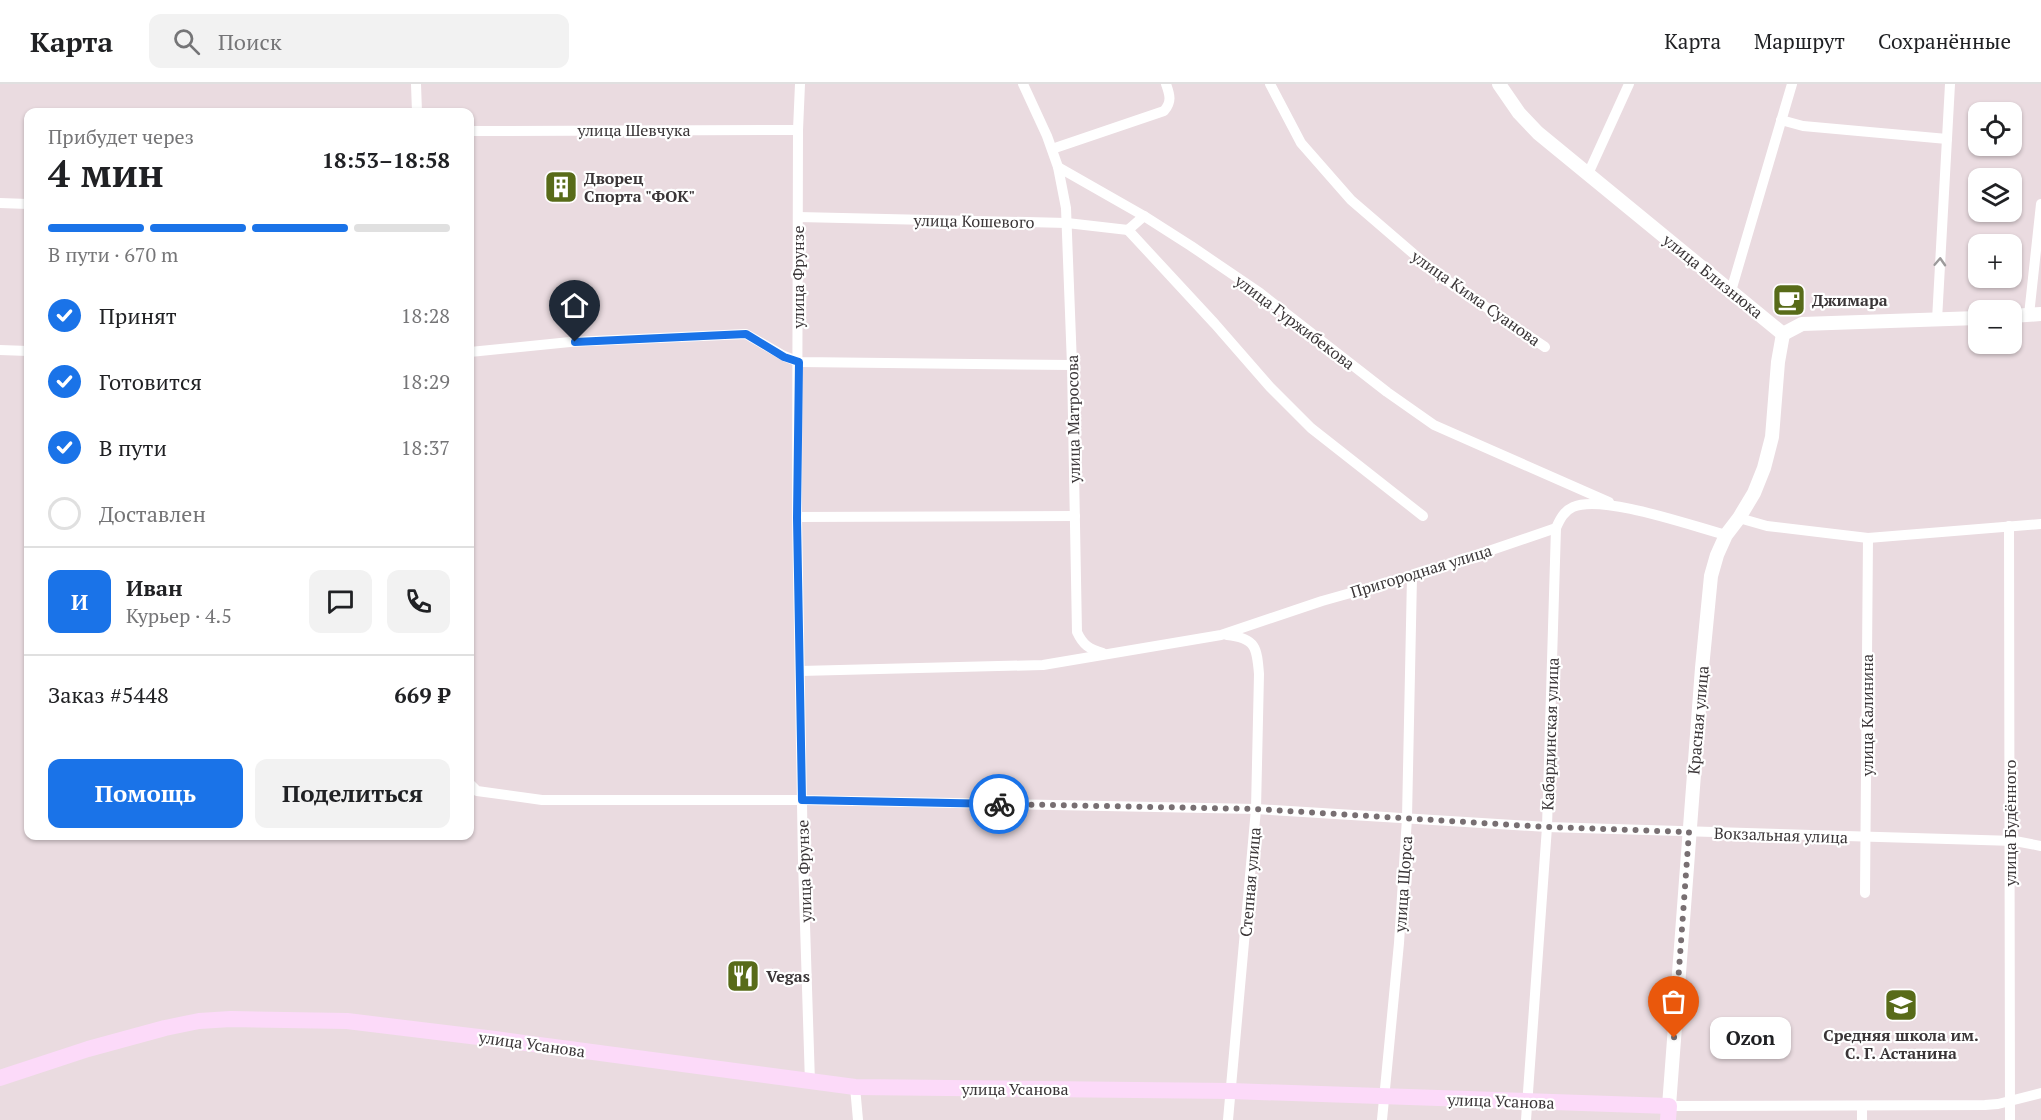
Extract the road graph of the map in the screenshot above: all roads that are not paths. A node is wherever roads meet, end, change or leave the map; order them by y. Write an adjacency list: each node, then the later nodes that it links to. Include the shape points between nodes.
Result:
1 (416, 84): 10 (street)
2 (800, 84): 12 (street, улица Фрунзе)
3 (1023, 84): 15 (street)
4 (1166, 84): 15 (street, via 1170,97 1164,111)
5 (1270, 84): 30 (street, улица Кима Суанова, via 1301,143 1351,200 1437,274)
6 (1499, 84): 17 (street, улица Близнюка, via 1518,113)
7 (1629, 84): 17 (street)
8 (1792, 84): 11 (street)
9 (1950, 84): 14 (street)
10 (417, 108)
11 (1781, 120): 14 (street, via 1803,126); 25 (street)
12 (798, 130): 13 (street, улица Шевчука); 22 (street, улица Фрунзе)
13 (474, 131)
14 (1947, 139): 28 (street, one-way to 14)
15 (1052, 149): 16 (street)
16 (1058, 167): 21 (street, улица Гуржибекова); 23 (street, улица Матросова)
17 (1588, 174): 25 (street, улица Близнюка)
18 (0, 203): 19 (street)
19 (24, 204)
20 (2041, 204): 26 (street)
21 (1144, 216): 24 (street); 36 (street, улица Гуржибекова, via 1260,293 1434,425)
22 (798, 217): 23 (street, улица Кошевого); 34 (street, улица Фрунзе)
23 (1067, 224): 24 (street, улица Кошевого); 35 (street, улица Матросова)
24 (1128, 230): 38 (street, via 1311,428)
25 (1731, 291): 29 (street, улица Близнюка)
26 (2035, 314)
27 (1968, 318): 28 (street)
28 (1937, 320): 29 (street, via 1802,324)
29 (1783, 334): 40 (street, Красная улица, via 1764,468)
30 (1545, 347)
31 (0, 350): 32 (street)
32 (24, 351)
33 (474, 352): 34 (street, via 570,342 746,334)
34 (799, 362): 35 (street); 39 (street, улица Фрунзе)
35 (1072, 365): 37 (street, улица Матросова)
36 (1617, 506): 43 (street, via 1585,503 1570,508); 44 (street)
37 (1075, 516): 39 (street); 48 (street, улица Матросова, via 1077,632 1091,650)
38 (1423, 516)
39 (797, 518): 49 (street, улица Фрунзе)
40 (1739, 518): 44 (street, Красная улица); 45 (street, via 1767,526)
41 (2041, 524): 42 (street)
42 (2009, 526): 45 (street); 57 (street, улица Будённого)
43 (1556, 528): 46 (street, Пригородная улица); 54 (street, Кабардинская улица)
44 (1726, 535): 55 (street, Красная улица, via 1717,555 1707,606)
45 (1868, 538): 56 (street, улица Калинина)
46 (1412, 576): 47 (street, Пригородная улица); 53 (street, улица Щорса)
47 (1221, 635): 48 (street, Пригородная улица); 52 (street, Степная улица, via 1240,636 1252,642 1258,654)
48 (1106, 653): 49 (street, Пригородная улица, via 1043,665)
49 (800, 671): 51 (street, улица Фрунзе)
50 (474, 788): 51 (street, Вокзальная улица, via 542,800)
51 (802, 800): 52 (street, Вокзальная улица); 61 (street, улица Фрунзе)
52 (1256, 809): 53 (street, Вокзальная улица); 63 (street, Степная улица)
53 (1407, 818): 54 (street, Вокзальная улица); 65 (street, улица Щорса)
54 (1547, 827): 55 (street, Вокзальная улица); 67 (street, Кабардинская улица)
55 (1689, 832): 56 (street, Вокзальная улица); 69 (street, Красная улица)
56 (1866, 838): 57 (street, Вокзальная улица); 59 (street, улица Калинина)
57 (2010, 841): 58 (street, Вокзальная улица); 66 (street, улица Будённого)
58 (2041, 846)
59 (1865, 893)
60 (0, 1078): 61 (main road, улица Усанова, via 165,1028 231,1019 346,1021)
61 (810, 1083): 62 (main road, улица Усанова)
62 (855, 1087): 63 (main road, улица Усанова); 70 (street)
63 (1231, 1091): 65 (main road, улица Усанова); 71 (street, Степная улица)
64 (2041, 1093): 66 (street, улица Усанова)
65 (1383, 1096): 67 (main road, улица Усанова); 72 (street, улица Щорса)
66 (2009, 1101): 68 (street, улица Усанова, via 1985,1105); 75 (street, улица Будённого)
67 (1527, 1102): 69 (main road, улица Усанова); 73 (street, Кабардинская улица)
68 (1862, 1106): 69 (street, улица Усанова); 74 (street)
69 (1668, 1113)
70 (858, 1120)
71 (1228, 1120)
72 (1382, 1120)
73 (1526, 1120)
74 (1862, 1120)
75 (2010, 1120)

